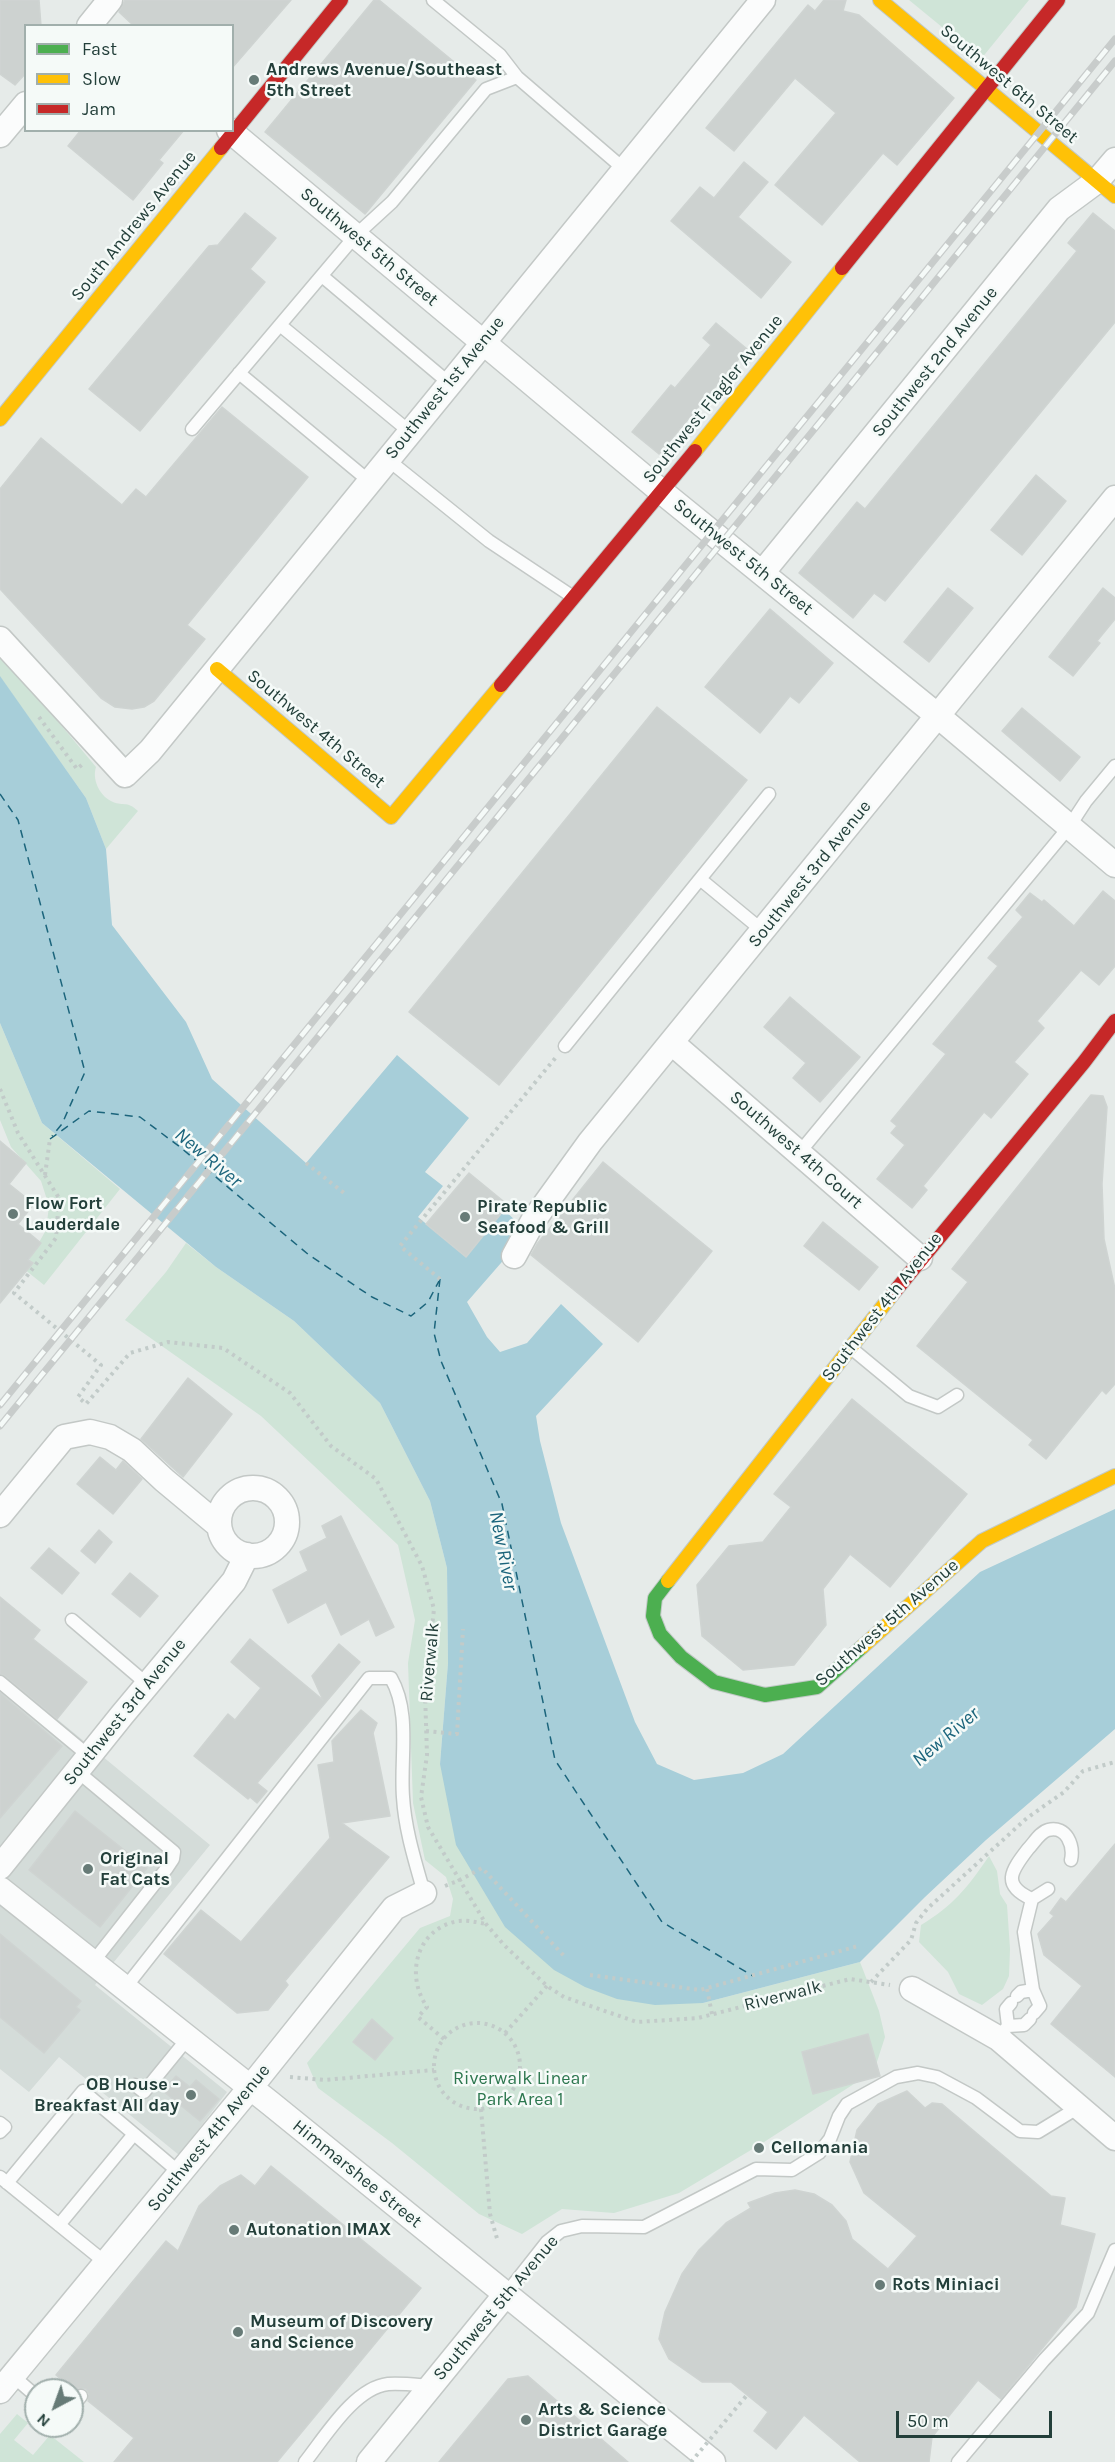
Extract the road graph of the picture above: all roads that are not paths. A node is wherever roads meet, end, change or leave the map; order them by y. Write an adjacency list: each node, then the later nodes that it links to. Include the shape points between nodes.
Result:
1 (110, 0): 7 (street)
2 (341, 0): 11 (street, South Andrews Avenue)
3 (433, 0): 8 (lane, via 500,55)
4 (764, 0): 15 (street, Southwest 1st Avenue)
5 (880, 0): 9 (street, Southwest 6th Street)
6 (1058, 0): 9 (street, Southwest Flagler Avenue)
7 (93, 24)
8 (517, 76): 15 (lane); 17 (lane, via 486,89 392,202)
9 (986, 87): 16 (street, Southwest 6th Street); 28 (street, Southwest Flagler Avenue)
10 (24, 106): 13 (street)
11 (234, 128)
12 (231, 132): 17 (street, Southwest 5th Street); 23 (street, South Andrews Avenue)
13 (0, 135)
14 (1115, 160): 16 (street, Southwest 2nd Avenue)
15 (624, 169): 20 (street, Southwest 1st Avenue)
16 (1106, 189): 30 (street, Southwest 2nd Avenue, via 1059,209)
17 (356, 235): 18 (lane); 20 (street, Southwest 5th Street)
18 (322, 276): 19 (lane); 22 (lane)
19 (280, 325): 21 (lane); 25 (lane)
20 (483, 342): 22 (street, Southwest 1st Avenue); 28 (street, Southwest 5th Street)
21 (239, 373): 24 (lane); 27 (lane)
22 (449, 383): 25 (street, Southwest 1st Avenue)
23 (0, 418)
24 (192, 429)
25 (410, 432): 26 (street, Southwest 1st Avenue)
26 (387, 459): 27 (street, Southwest 1st Avenue); 31 (lane, via 489,541)
27 (369, 481): 33 (street, Southwest 1st Avenue)
28 (662, 492): 30 (street, Southwest 5th Street); 31 (street, Southwest Flagler Avenue)
29 (1115, 498): 34 (street, Southwest 3rd Avenue)
30 (762, 573): 34 (street, Southwest 5th Street)
31 (574, 597): 37 (street, Southwest Flagler Avenue)
32 (0, 639): 33 (street, Southwest 1st Avenue, via 125,775 150,751)
33 (217, 669): 37 (street, Southwest 4th Street)
34 (938, 716): 38 (street, Southwest 5th Street); 41 (street, Southwest 3rd Avenue)
35 (1115, 766): 38 (lane)
36 (769, 795): 40 (lane)
37 (391, 817)
38 (1070, 827): 39 (street, Southwest 5th Street); 45 (lane)
39 (1115, 865)
40 (700, 879): 41 (lane); 44 (lane)
41 (763, 931): 43 (street, Southwest 3rd Avenue)
42 (1115, 1021): 47 (street, Southwest 4th Avenue)
43 (672, 1042): 45 (street, Southwest 4th Court); 46 (street, Southwest 3rd Avenue, via 590,1142 533,1221)
44 (565, 1046)
45 (799, 1153): 47 (street, Southwest 4th Court)
46 (514, 1256)
47 (920, 1258): 48 (street, Southwest 4th Avenue)
48 (850, 1347): 49 (lane, via 909,1396 938,1407); 54 (street, Southwest 4th Avenue)
49 (957, 1395)
50 (1115, 1476): 54 (street, Southwest 5th Avenue, via 982,1541 817,1687 765,1695 714,1682 681,1657 660,1634 653,1616)
51 (0, 1515): 52 (street, via 64,1437 90,1432 110,1437 132,1450)
52 (219, 1525): 53 (street, via 227,1545); 53 (street, via 224,1503 241,1489 252,1487 274,1495 286,1514 284,1536 268,1552)
53 (246, 1556): 57 (street, Southwest 3rd Avenue, via 234,1581)
54 (655, 1598)
55 (72, 1620): 57 (lane)
56 (0, 1682): 58 (lane)
57 (147, 1684): 58 (street, Southwest 3rd Avenue)
58 (83, 1763): 60 (street, Southwest 3rd Avenue); 65 (lane, via 174,1852 167,1868)
59 (1071, 1860): 64 (lane, via 1070,1839 1060,1831 1048,1830 1040,1835 1013,1868 1011,1881 1018,1893)
60 (0, 1867)
61 (0, 1888): 65 (street, Himmarshee Street)
62 (1048, 1889): 64 (lane)
63 (424, 1893): 66 (lane, via 408,1836 403,1798 403,1708 399,1691 392,1678 369,1678); 72 (street, Southwest 4th Avenue, via 394,1908)
64 (1032, 1899): 68 (lane, via 1024,1932)
65 (93, 1962): 66 (street, Himmarshee Street)
66 (125, 1988): 70 (street, Himmarshee Street)
67 (912, 1989): 69 (street)
68 (1033, 1990): 69 (lane, via 1021,1992 1006,2009); 69 (lane, via 1040,2006 1024,2025)
69 (1003, 2032): 73 (street)
70 (188, 2038): 71 (lane, via 144,2092); 72 (street, Himmarshee Street)
71 (135, 2085)
72 (250, 2088): 78 (street, Southwest 4th Avenue); 83 (street, Himmarshee Street)
73 (1078, 2107): 77 (street); 83 (lane, Southwest 5th Avenue, via 1038,2132 1020,2131 976,2098 937,2077 918,2073 896,2077 847,2104 819,2153 792,2170 756,2169 644,2227 582,2226 561,2231 547,2242)
74 (0, 2123): 75 (lane, via 5,2127)
75 (0, 2132)
76 (134, 2134): 78 (lane); 79 (lane, via 83,2091); 80 (lane)
77 (1115, 2138)
78 (180, 2173): 82 (street, Southwest 4th Avenue)
79 (4, 2180): 80 (lane)
80 (59, 2224): 82 (lane)
81 (1115, 2250): 90 (lane, via 1088,2313)
82 (106, 2263): 84 (street, Southwest 4th Avenue)
83 (506, 2294): 85 (street, Southwest 5th Avenue); 89 (street, Himmarshee Street)
84 (6, 2384): 86 (lane)
85 (431, 2386): 87 (lane, via 387,2384 367,2390); 88 (street, Southwest 5th Avenue)
86 (24, 2391)
87 (305, 2462)
88 (369, 2462)
89 (713, 2462)
90 (958, 2462)

